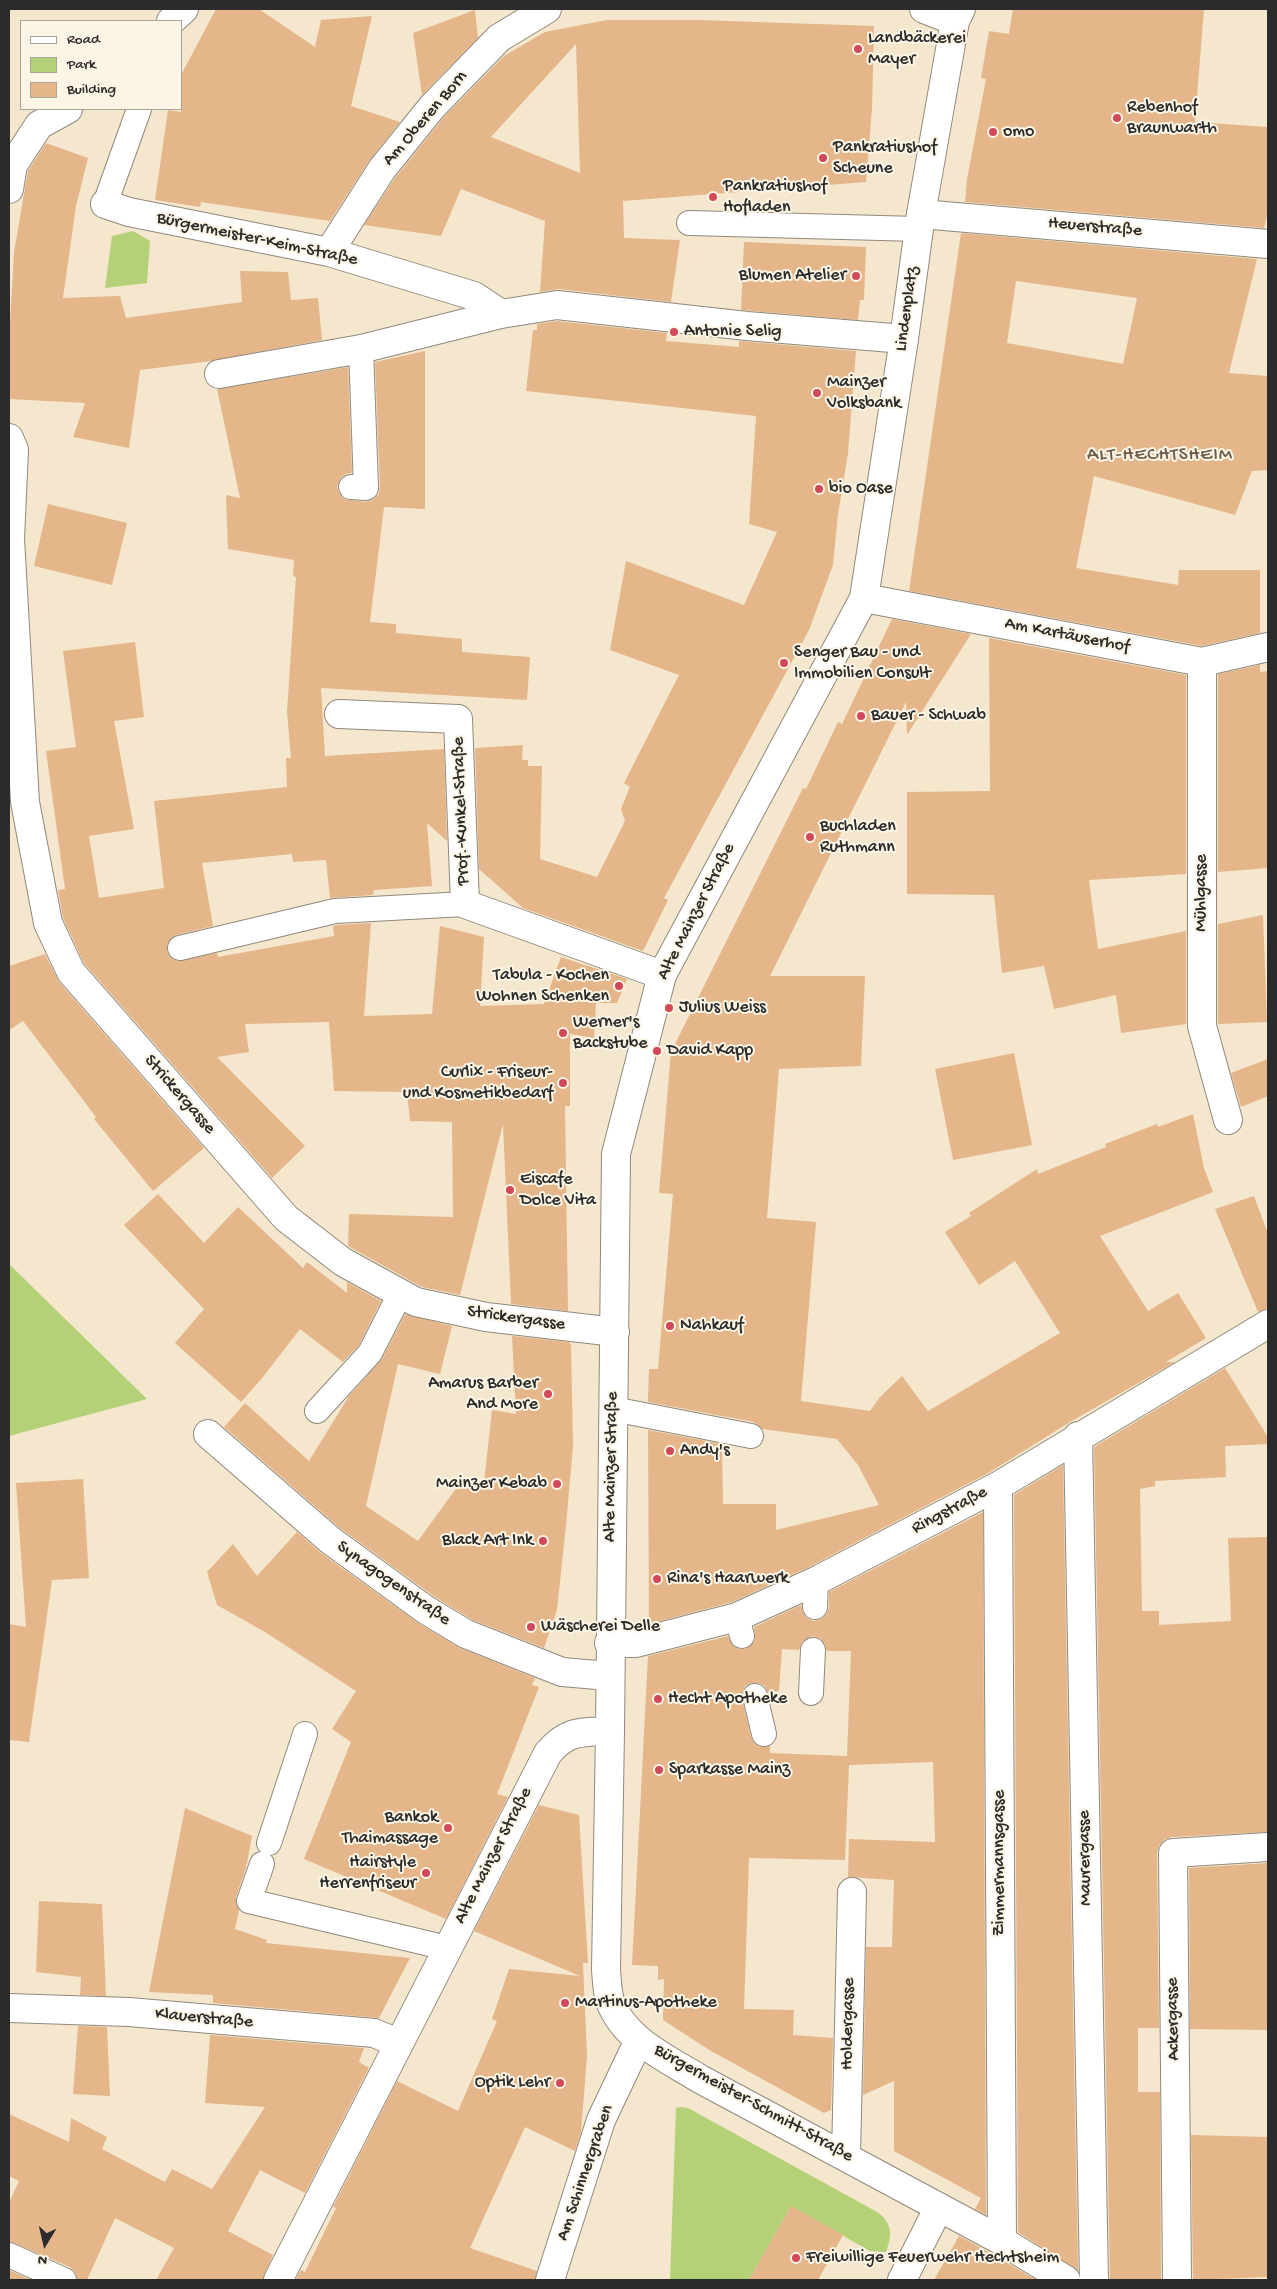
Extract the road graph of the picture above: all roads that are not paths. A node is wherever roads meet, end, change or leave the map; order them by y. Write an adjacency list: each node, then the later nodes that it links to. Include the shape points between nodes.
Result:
1 (184, 9): 5 (street)
2 (548, 9): 13 (street, Am Oberen Born, via 499,38 432,106 382,169)
3 (924, 9): 4 (street)
4 (958, 15): 10 (street, Lindenplatz)
5 (173, 20)
6 (66, 110): 8 (street, via 39,126 13,165)
7 (139, 110): 9 (lane, Bürgermeister-Keim-Straße)
8 (9, 189)
9 (105, 204): 13 (street, Bürgermeister-Keim-Straße, via 129,212)
10 (920, 222): 11 (lane); 12 (street, Heuerstraße); 15 (street, Lindenplatz)
11 (689, 224)
12 (1268, 244)
13 (329, 252): 14 (street, Bürgermeister-Keim-Straße, via 474,296)
14 (501, 314): 15 (street, via 557,306); 16 (street)
15 (904, 340): 20 (street, Lindenplatz)
16 (361, 349): 17 (street); 19 (lane, via 366,488)
17 (219, 374)
18 (9, 438): 28 (street, Strickergasse, via 14,450 10,539 26,802 48,923 71,972 286,1218 342,1262)
19 (351, 487)
20 (864, 598): 22 (street, Am Kartäuserhof); 26 (street, Alte Mainzer Straße)
21 (1268, 647): 22 (street, Am Kartäuserhof)
22 (1202, 662): 27 (street, Mühlgasse, via 1202,1026)
23 (339, 714): 24 (street, Prof.-Kunkel-Straße, via 458,719)
24 (465, 904): 25 (lane, Prof.-Kunkel-Straße, via 335,911); 26 (street, Prof.-Kunkel-Straße)
25 (180, 948)
26 (662, 975): 30 (street, Alte Mainzer Straße, via 616,1154)
27 (1228, 1120)
28 (400, 1294): 30 (street, Strickergasse, via 416,1302 486,1317); 32 (lane, via 370,1353)
29 (1268, 1324): 35 (street, Ringstraße)
30 (614, 1332): 31 (street, Alte Mainzer Straße)
31 (613, 1409): 34 (lane); 37 (street, Alte Mainzer Straße)
32 (317, 1411)
33 (208, 1434): 39 (street, Synagogenstraße, via 330,1540 426,1610 466,1634 562,1672)
34 (751, 1436)
35 (1078, 1436): 36 (street, Ringstraße); 60 (street, Maurergasse)
36 (998, 1486): 37 (street, Ringstraße, via 815,1594 740,1626 636,1643); 53 (street, Zimmermannsgasse)
37 (610, 1643): 39 (street, Alte Mainzer Straße)
38 (813, 1650): 40 (lane)
39 (609, 1676): 42 (street, Alte Mainzer Straße)
40 (811, 1693)
41 (755, 1696): 44 (lane)
42 (610, 1731): 47 (street, Alte Mainzer Straße, via 572,1733 548,1753); 49 (street, Bürgermeister-Schmitt-Straße, via 606,1970 610,2001)
43 (305, 1734): 47 (lane, via 249,1901)
44 (764, 1734)
45 (1268, 1847): 61 (street, Ackergasse, via 1173,1853)
46 (852, 1892): 51 (street, Holdergasse)
47 (447, 1948): 50 (street, Alte Mainzer Straße)
48 (9, 2008): 50 (street, Klauerstraße, via 129,2012 374,2033)
49 (639, 2040): 51 (street, Bürgermeister-Schmitt-Straße, via 700,2079); 57 (street, Am Schinnergraben, via 601,2120)
50 (398, 2043): 56 (street, Alte Mainzer Straße)
51 (846, 2156): 52 (street, Bürgermeister-Schmitt-Straße)
52 (939, 2207): 53 (street, Bürgermeister-Schmitt-Straße); 58 (street)
53 (1002, 2241): 59 (street, Bürgermeister-Schmitt-Straße)
54 (9, 2255): 55 (lane)
55 (64, 2280)
56 (278, 2280)
57 (550, 2280)
58 (902, 2280)
59 (1066, 2280)
60 (1094, 2280)
61 (1177, 2280)

